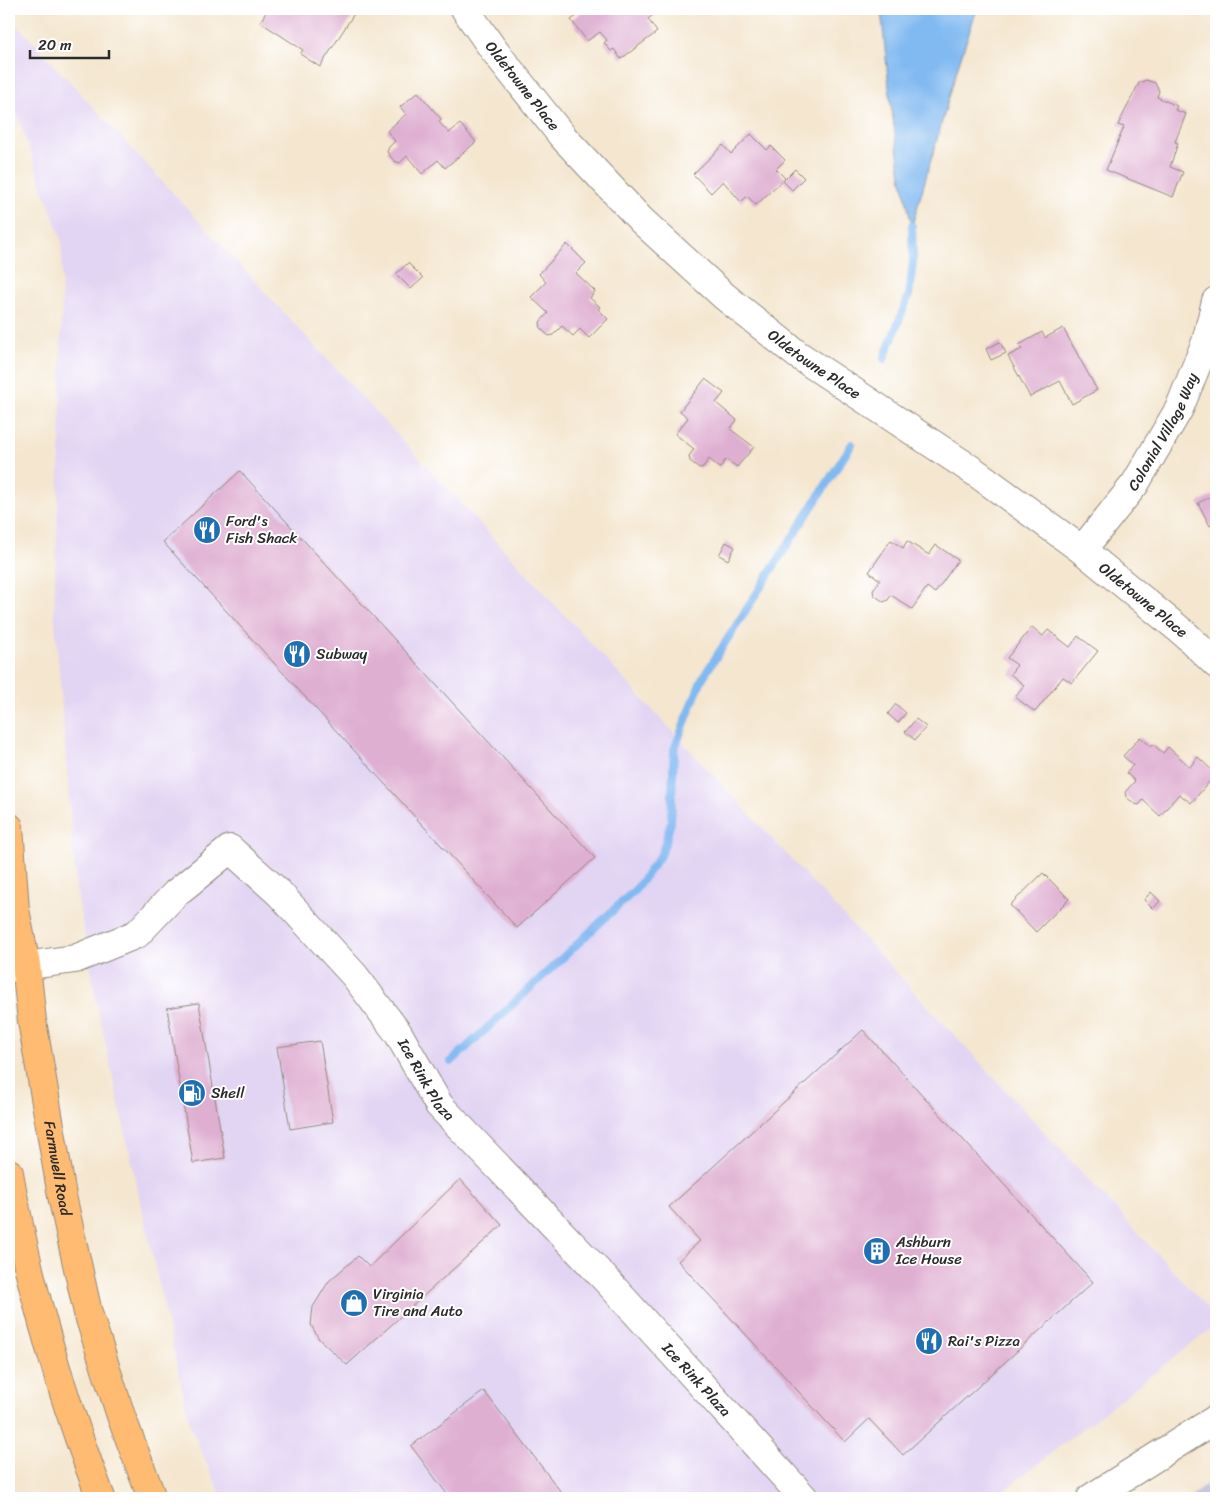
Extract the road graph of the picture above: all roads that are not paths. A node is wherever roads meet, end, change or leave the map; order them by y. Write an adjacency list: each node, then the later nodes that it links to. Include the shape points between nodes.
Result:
1 (465, 9): 3 (street, Oldetowne Place, via 563,137 641,220 724,296 798,355 975,472)
2 (1216, 301): 3 (street, Colonial Village Way, via 1206,342 1178,409 1135,484)
3 (1082, 550): 4 (street, Oldetowne Place, via 1186,635)
4 (1216, 664)
5 (9, 827): 6 (main road, Farmwell Road)
6 (18, 967): 10 (main road, Farmwell Road, via 32,1021 62,1196 88,1313); 11 (street, Ice Rink Plaza, via 75,958 137,934 176,893 230,849 280,893 354,975 398,1033 439,1105 609,1283)
7 (9, 1173): 9 (main road, via 42,1319 79,1440)
8 (1216, 1419): 12 (street)
9 (101, 1498)
10 (152, 1498)
11 (804, 1498)
12 (1091, 1498)

